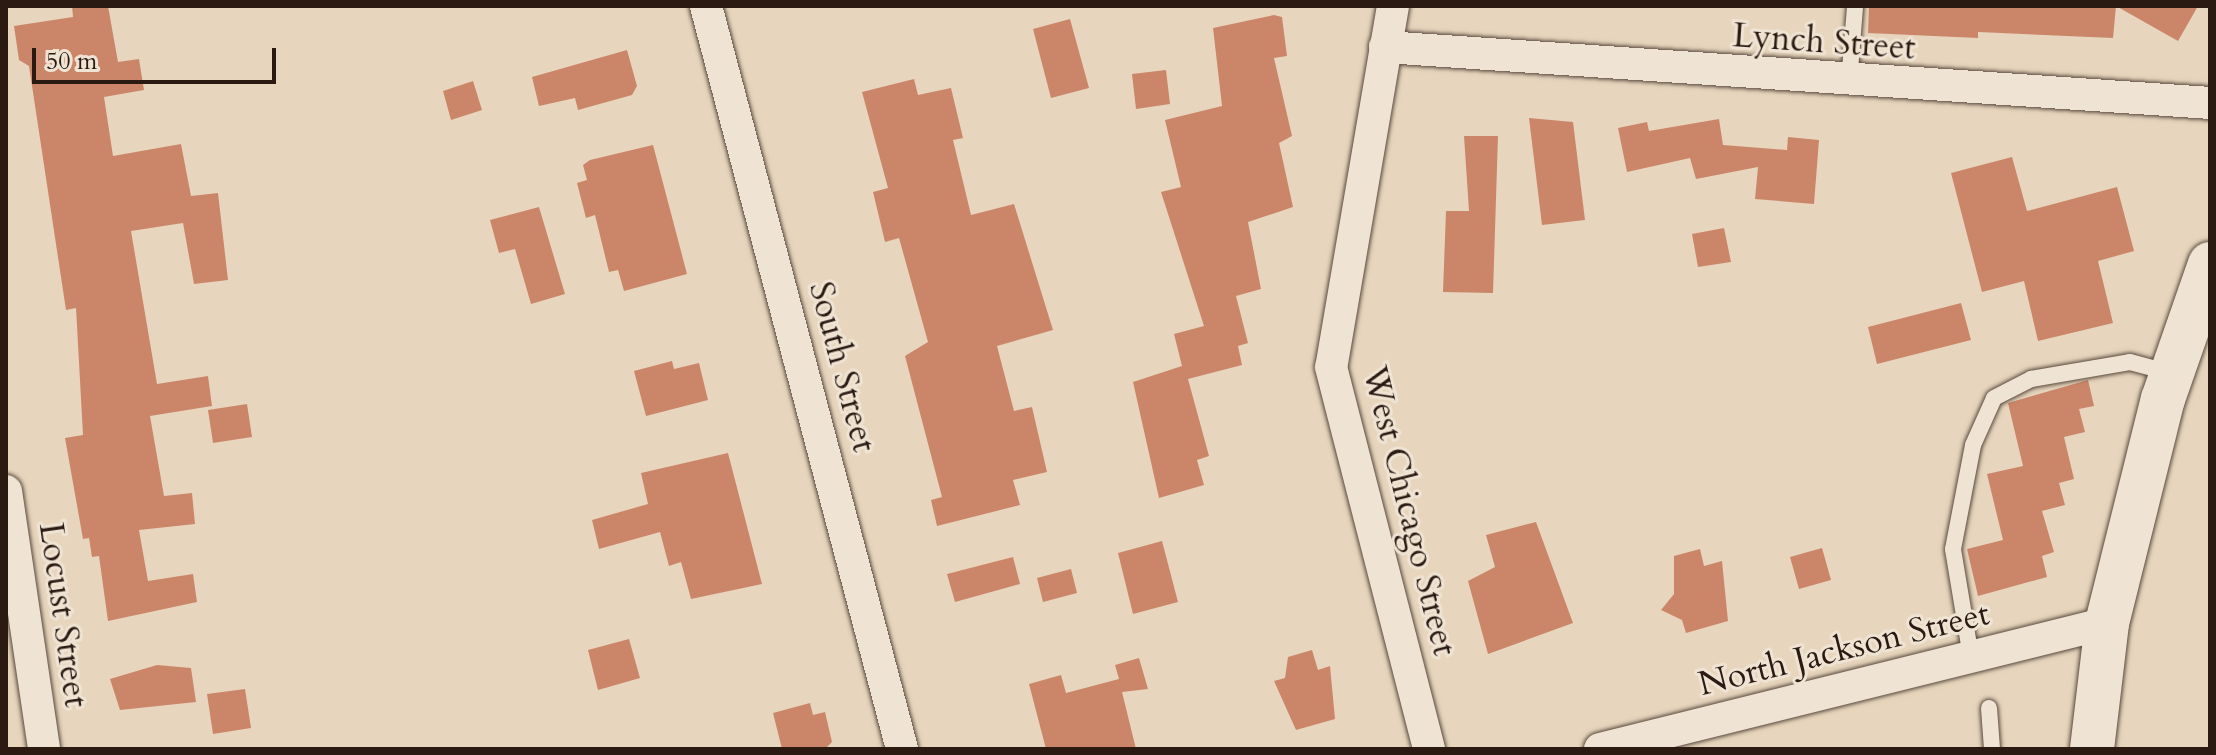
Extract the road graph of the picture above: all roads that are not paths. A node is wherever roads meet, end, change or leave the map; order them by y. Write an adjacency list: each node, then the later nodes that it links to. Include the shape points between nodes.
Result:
1 (706, 6): 14 (street, South Street)
2 (1393, 6): 4 (street, West Chicago Street)
3 (1855, 6): 5 (lane)
4 (1385, 47): 5 (street, Lynch Street); 15 (street, West Chicago Street, via 1331,367)
5 (1849, 83): 6 (street, Lynch Street)
6 (2210, 103)
7 (2210, 264): 8 (main road)
8 (2172, 374): 10 (main road); 11 (lane, via 2130,362 2031,379 1994,398 1973,445 1953,549)
9 (6, 491): 13 (street, Locust Street)
10 (2107, 623): 11 (street, North Jackson Street); 18 (main road)
11 (1971, 657): 16 (street, North Jackson Street)
12 (1989, 708): 17 (lane)
13 (44, 749)
14 (902, 749)
15 (1429, 749)
16 (1600, 749)
17 (1992, 749)
18 (2092, 749)

